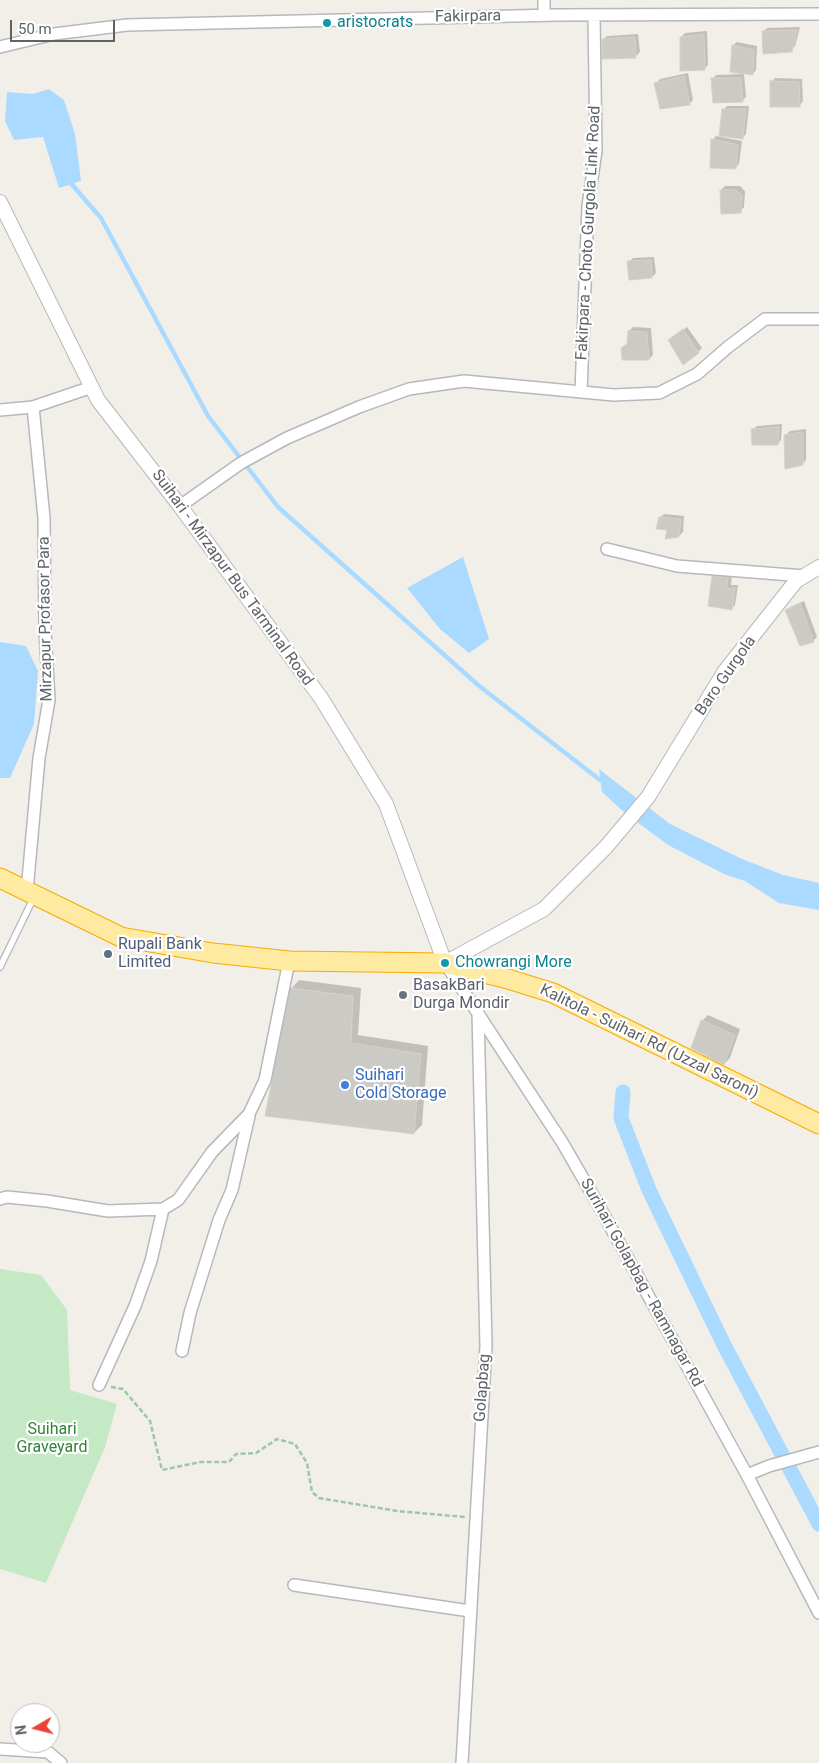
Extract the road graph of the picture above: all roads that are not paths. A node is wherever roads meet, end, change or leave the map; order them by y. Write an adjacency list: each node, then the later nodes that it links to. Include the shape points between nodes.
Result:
1 (544, 0): 3 (street)
2 (819, 14): 4 (street, Fakirpara)
3 (544, 15): 4 (street, Fakirpara); 5 (street, Fakirpara, via 127,25 54,34)
4 (594, 15): 9 (street, Fakirpara - Choto Gurgola Link Road, via 596,151 588,206)
5 (0, 47)
6 (0, 202): 8 (street, Suihari - Mirzapur Bus Tarminal Road)
7 (819, 319): 9 (street, via 765,318 697,374 659,393 614,395)
8 (92, 387): 10 (street); 12 (street, Suihari - Mirzapur Bus Tarminal Road, via 98,400)
9 (581, 392): 12 (street, via 464,382 409,389 287,438 252,457)
10 (33, 407): 11 (street); 17 (street, Mirzapur Profasor Para, via 44,518 44,630 49,700 39,758)
11 (0, 410)
12 (180, 506): 19 (street, Suihari - Mirzapur Bus Tarminal Road, via 320,698 386,804)
13 (607, 549): 15 (street, via 677,566)
14 (819, 567): 15 (street, Baro Gurgola)
15 (804, 576): 19 (street, Baro Gurgola, via 796,581 725,671 648,797 606,847 544,909)
16 (0, 878): 17 (highway, Kalitola - Suihari Rd (Uzzal Saroni))
17 (31, 893): 18 (highway, Kalitola - Suihari Rd (Uzzal Saroni), via 121,937 212,954); 20 (lane)
18 (289, 961): 19 (highway, Kalitola - Suihari Rd (Uzzal Saroni)); 22 (street, via 265,1080)
19 (445, 963): 21 (street, Surihari Golapbag - Ramnagar Rd); 23 (highway, Kalitola - Suihari Rd (Uzzal Saroni), via 553,993)
20 (0, 967)
21 (478, 1013): 29 (street, Surihari Golapbag - Ramnagar Rd, via 562,1142); 31 (street, Golapbag, via 486,1346)
22 (249, 1114): 25 (street, via 212,1152 178,1200); 26 (street, via 232,1190 219,1220 190,1313)
23 (819, 1124)
24 (0, 1198): 25 (street, via 46,1201 108,1211)
25 (163, 1209): 27 (street, via 151,1261 135,1306)
26 (182, 1351)
27 (99, 1385)
28 (819, 1452): 29 (street)
29 (747, 1475): 32 (street, Surihari Golapbag - Ramnagar Rd)
30 (294, 1585): 31 (street)
31 (470, 1610): 35 (street, Golapbag)
32 (819, 1613)
33 (0, 1749): 34 (street, via 48,1752)
34 (61, 1763)
35 (462, 1763)

